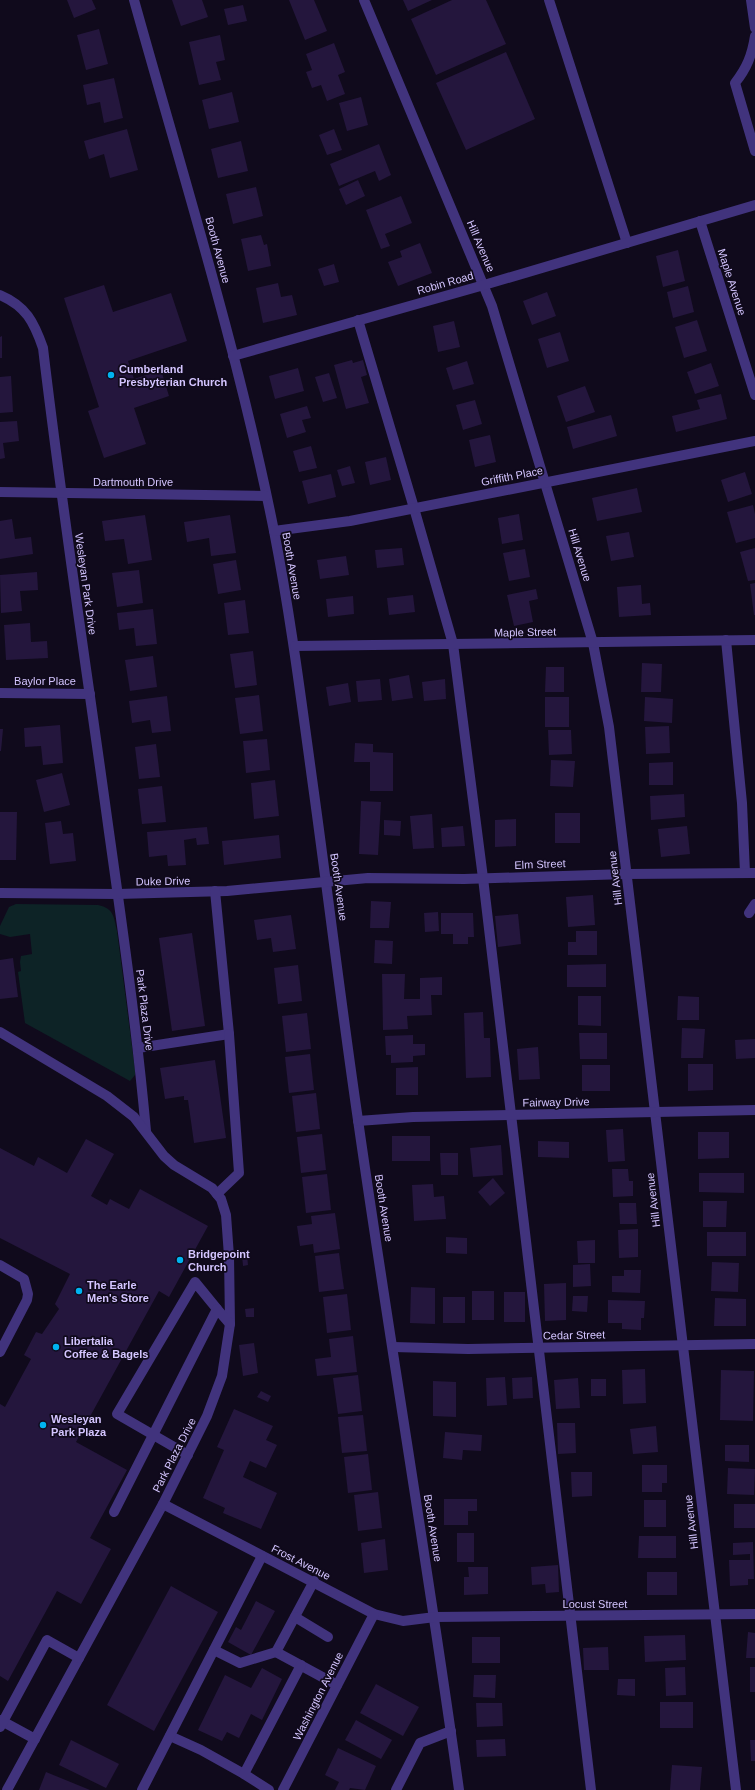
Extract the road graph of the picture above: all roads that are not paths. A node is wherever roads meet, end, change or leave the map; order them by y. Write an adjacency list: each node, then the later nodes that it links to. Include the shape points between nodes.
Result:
1 (134, 0): 14 (street, Booth Avenue, via 189,188)
2 (364, 0): 11 (street, Hill Avenue)
3 (549, 0): 10 (street)
4 (751, 0): 5 (street)
5 (755, 28)
6 (755, 36): 7 (street, via 752,55 735,83)
7 (755, 151)
8 (755, 205): 9 (street, Robin Road)
9 (700, 221): 10 (street, Robin Road); 15 (street, Maple Avenue)
10 (627, 243): 11 (street, Robin Road)
11 (484, 285): 13 (street, Robin Road); 17 (street, Hill Avenue)
12 (0, 295): 19 (street, Wesleyan Park Drive, via 12,300 26,312 36,328 43,348)
13 (358, 320): 14 (street, Robin Road); 21 (street)
14 (233, 356): 20 (street, Booth Avenue)
15 (755, 395)
16 (755, 441): 17 (street, Griffith Place)
17 (545, 482): 21 (street, Griffith Place); 25 (street, Hill Avenue)
18 (0, 492): 19 (street, Dartmouth Drive)
19 (60, 494): 20 (street, Dartmouth Drive); 29 (street, Wesleyan Park Drive)
20 (266, 496): 22 (street, Booth Avenue)
21 (414, 508): 22 (street, Griffith Place, via 350,521); 26 (street)
22 (274, 531): 27 (street, Booth Avenue)
23 (726, 640): 24 (street, Maple Street); 25 (street, Maple Street); 30 (street)
24 (755, 640)
25 (593, 643): 26 (street, Maple Street); 31 (street, Hill Avenue, via 609,726)
26 (453, 644): 27 (street, Maple Street); 32 (street)
27 (294, 646): 33 (street, Booth Avenue)
28 (0, 693): 29 (street, Baylor Place)
29 (90, 694): 36 (street, Wesleyan Park Drive)
30 (750, 873): 31 (street, Elm Street)
31 (626, 874): 32 (street, Elm Street); 41 (street, Hill Avenue)
32 (483, 878): 33 (street, Elm Street, via 368,878); 42 (street)
33 (326, 882): 34 (street, Duke Drive); 43 (street, Booth Avenue)
34 (215, 891): 36 (street, Duke Drive); 38 (street)
35 (0, 893): 36 (street, Duke Drive)
36 (118, 894): 39 (street, Park Plaza Drive)
37 (0, 1032): 44 (street, Park Plaza Drive, via 107,1096 134,1117)
38 (229, 1034): 39 (street); 45 (street, via 239,1173)
39 (138, 1048): 44 (street, Park Plaza Drive)
40 (755, 1110): 41 (street, Fairway Drive)
41 (655, 1112): 42 (street, Fairway Drive); 50 (street, Hill Avenue)
42 (511, 1115): 43 (street, Fairway Drive); 52 (street)
43 (358, 1121): 51 (street, Booth Avenue)
44 (146, 1131): 45 (street, Park Plaza Drive, via 174,1165 212,1188)
45 (217, 1194): 48 (street, Park Plaza Drive, via 226,1215)
46 (0, 1265): 53 (street, via 24,1279 28,1300)
47 (217, 1309): 48 (street); 54 (street); 54 (street, via 195,1282 117,1414)
48 (230, 1324): 55 (street, Park Plaza Drive, via 222,1376 207,1416)
49 (755, 1344): 50 (street, Cedar Street)
50 (682, 1345): 52 (street, Cedar Street); 62 (street, Hill Avenue)
51 (393, 1347): 52 (street, Cedar Street); 65 (street, Booth Avenue)
52 (538, 1348): 63 (street)
53 (0, 1352)
54 (153, 1434): 55 (street); 57 (street)
55 (188, 1455): 56 (street, Park Plaza Drive)
56 (163, 1504): 58 (street, Frost Avenue); 69 (street, Park Plaza Drive)
57 (114, 1512)
58 (262, 1556): 59 (street, Frost Avenue); 67 (street)
59 (314, 1582): 60 (street, Frost Avenue); 64 (street)
60 (374, 1614): 65 (street, Frost Avenue, via 403,1620); 71 (street, Washington Avenue)
61 (755, 1614): 62 (street, Locust Street)
62 (714, 1615): 63 (street, Locust Street); 84 (street, Hill Avenue)
63 (571, 1616): 65 (street, Locust Street); 83 (street)
64 (295, 1617): 66 (street); 68 (street)
65 (435, 1617): 73 (street, Booth Avenue)
66 (328, 1637)
67 (214, 1650): 68 (street, via 240,1663); 74 (street)
68 (276, 1652): 70 (street)
69 (79, 1658): 72 (street, via 47,1640); 75 (street, Park Plaza Drive)
70 (301, 1665): 71 (street); 76 (street)
71 (337, 1685): 80 (street, Washington Avenue)
72 (1, 1723): 75 (street)
73 (451, 1731): 81 (street, via 420,1743); 82 (street, Booth Avenue)
74 (170, 1736): 76 (street); 78 (street)
75 (36, 1739): 77 (street, Park Plaza Drive)
76 (244, 1774): 79 (street)
77 (7, 1790)
78 (142, 1790)
79 (269, 1790)
80 (283, 1790)
81 (396, 1790)
82 (459, 1790)
83 (591, 1790)
84 (736, 1790)

